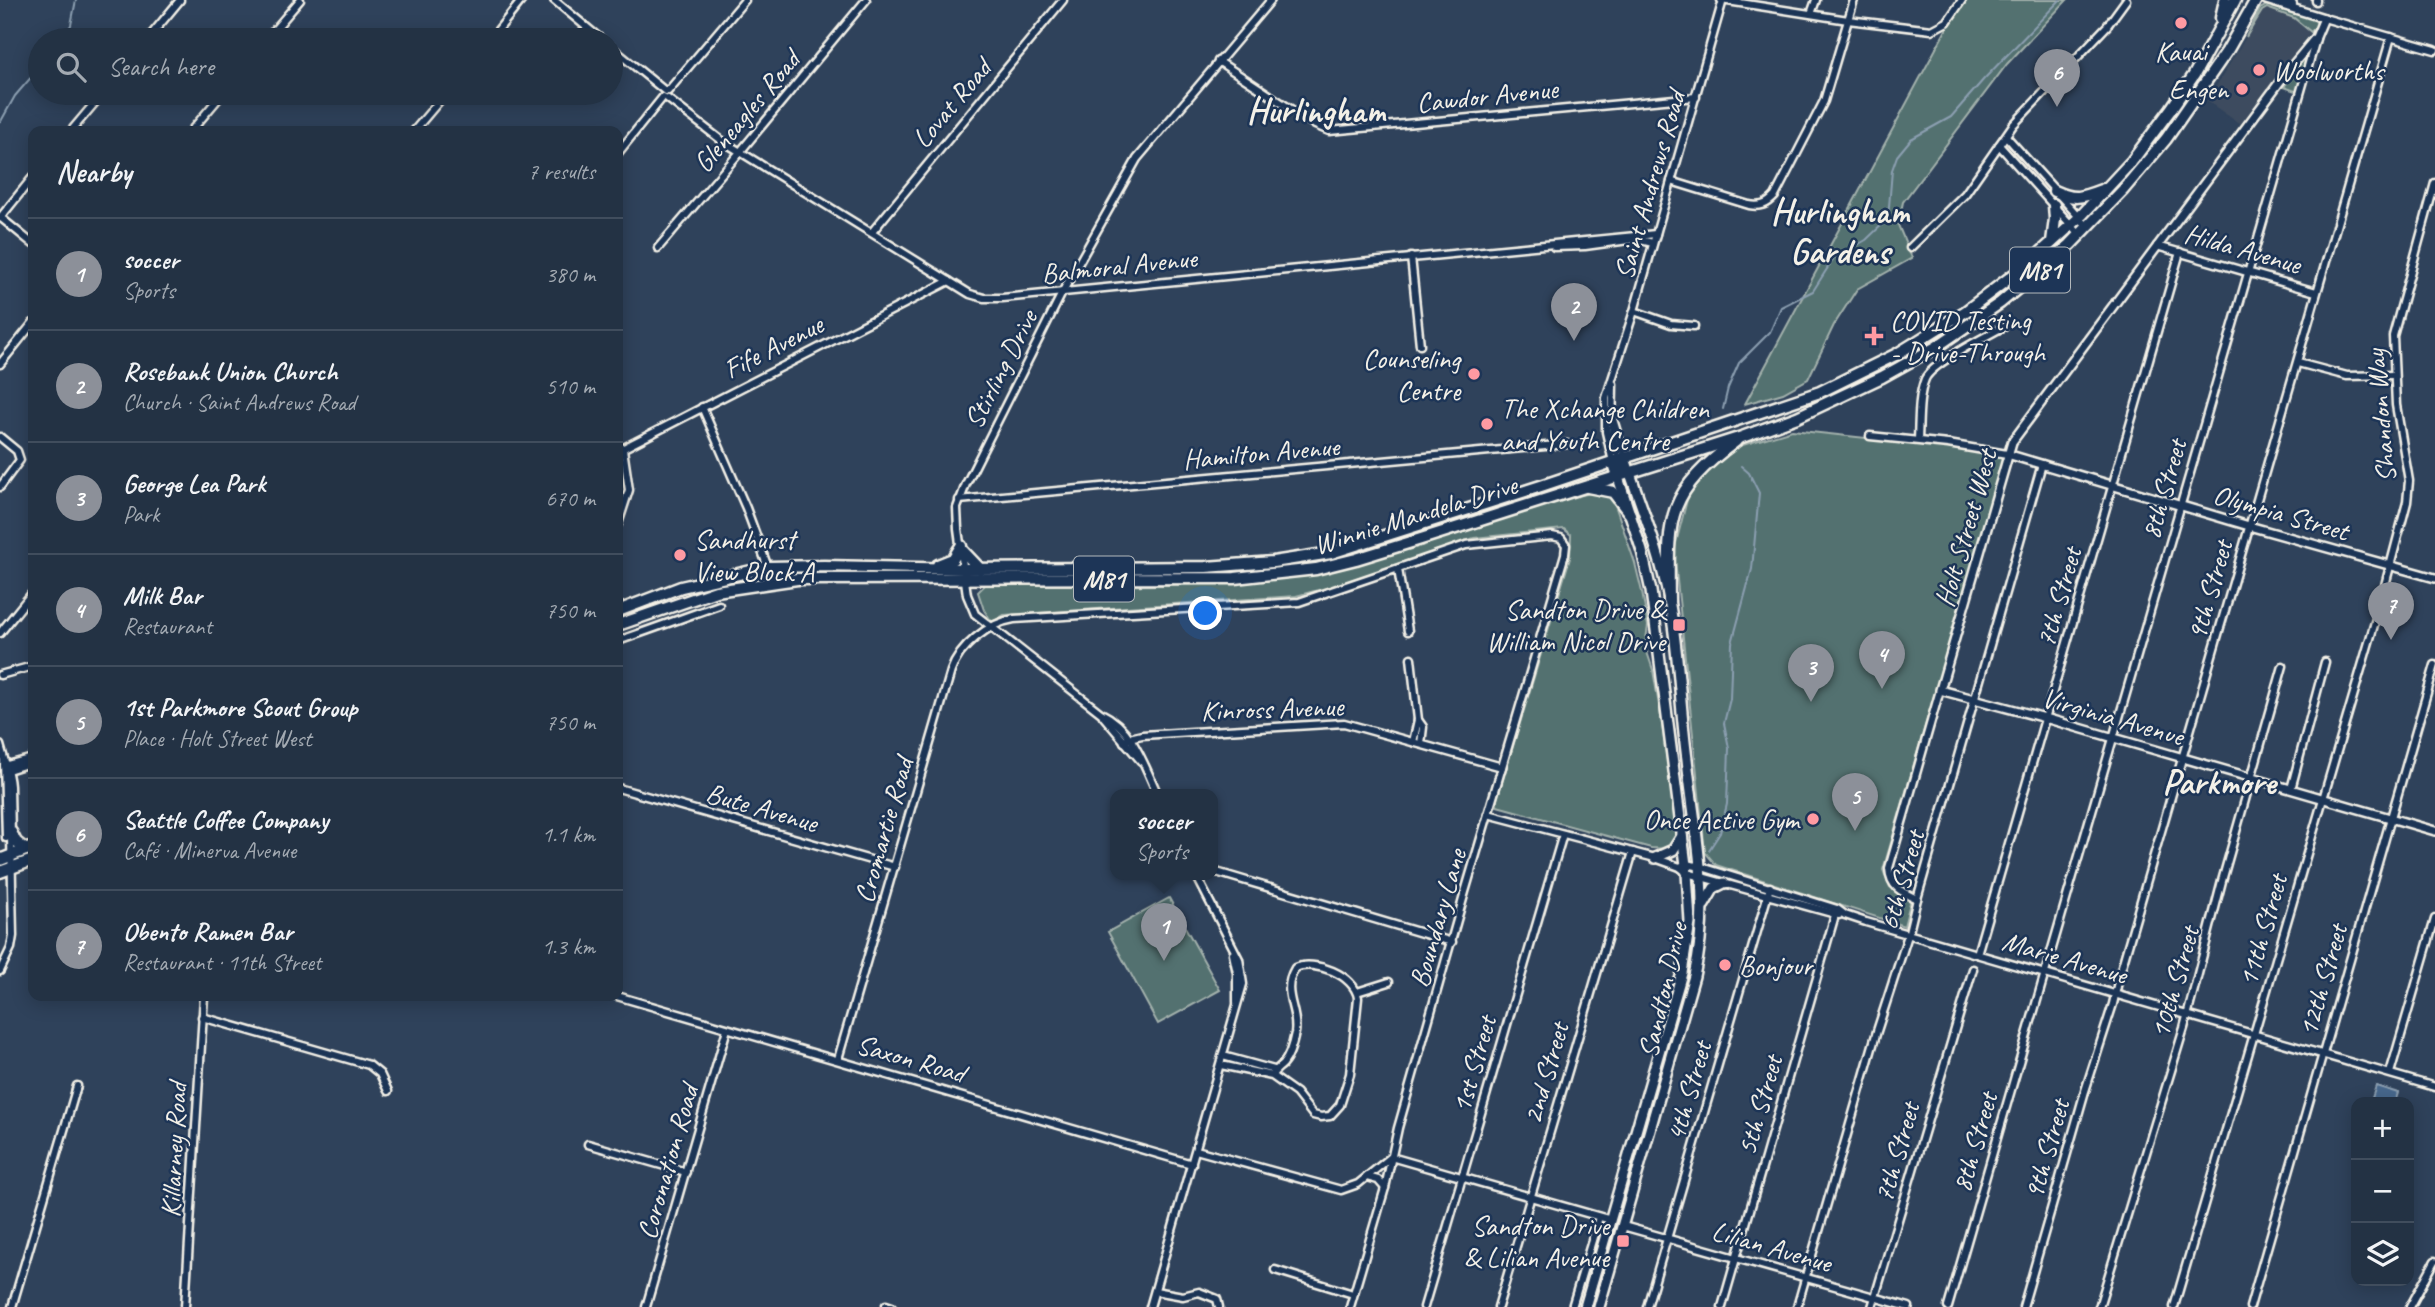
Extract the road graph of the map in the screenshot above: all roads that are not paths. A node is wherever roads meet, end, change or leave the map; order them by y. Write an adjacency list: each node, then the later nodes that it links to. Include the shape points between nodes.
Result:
1 (180, 0): 22 (street)
2 (300, 0): 23 (street)
3 (522, 0): 24 (street)
4 (554, 0): 25 (street)
5 (745, 0): 32 (street)
6 (866, 0): 43 (street, Gleneagles Road)
7 (1063, 0): 53 (street, Lovat Road)
8 (1271, 0): 31 (street, Stirling Drive)
9 (1722, 0): 19 (street); 33 (street, Saint Andrews Road)
10 (1816, 0): 19 (street)
11 (1854, 0): 21 (street)
12 (1962, 0): 21 (street, via 1947,22 1932,30)
13 (2126, 0): 40 (street)
14 (2225, 0): 30 (main road)
15 (2235, 0): 30 (main road, Winnie Mandela Drive / M81)
16 (2256, 0): 52 (main road, Winnie Mandela Drive / M81, via 2166,139)
17 (2266, 0): 20 (street)
18 (2287, 2): 20 (street)
19 (1811, 14): 21 (street)
20 (2324, 18): 26 (street, 8th Street); 27 (street)
21 (1848, 20): 44 (street, via 1824,101 1770,201 1749,205)
22 (157, 28)
23 (276, 28)
24 (500, 28)
25 (588, 28)
26 (2316, 37): 59 (street, Holt Street West); 64 (street, 8th Street)
27 (2391, 37): 28 (street); 67 (street, 9th Street)
28 (2435, 50)
29 (623, 57): 32 (street, Balmoral Avenue)
30 (2205, 57): 47 (main road, Winnie Mandela Drive / M81, via 2147,142)
31 (1218, 61): 33 (street, Cawdor Avenue, via 1329,131); 66 (street, Stirling Drive, via 1143,150)
32 (667, 95): 42 (street); 43 (street, Balmoral Avenue)
33 (1696, 97): 44 (street, Saint Andrews Road)
34 (93, 105): 37 (street)
35 (213, 105): 38 (street)
36 (436, 105): 39 (street)
37 (75, 126)
38 (195, 126)
39 (418, 126)
40 (2006, 135): 41 (street); 48 (street)
41 (1999, 145): 49 (street); 61 (street, via 1965,194)
42 (623, 146)
43 (740, 152): 53 (street, Balmoral Avenue); 60 (street, Gleneagles Road)
44 (1671, 181): 54 (street, Saint Andrews Road)
45 (28, 183): 50 (street)
46 (2435, 183): 75 (street, Shandon Way, via 2394,328)
47 (2108, 187): 48 (main road, via 2078,198); 51 (main road, Winnie Mandela Drive / M81)
48 (2054, 191): 51 (street)
49 (2053, 205): 51 (street); 58 (main road)
50 (0, 217): 55 (street)
51 (2075, 221): 52 (street); 52 (street); 58 (main road, Winnie Mandela Drive / M81)
52 (2084, 231): 80 (main road, Winnie Mandela Drive / M81, via 2019,289 1936,347 1805,413)
53 (872, 232): 65 (street, Balmoral Avenue)
54 (1656, 234): 56 (street, Balmoral Avenue); 57 (street, Saint Andrews Road)
55 (28, 240)
56 (1598, 242): 57 (street, Balmoral Avenue, via 1636,239); 63 (street, Balmoral Avenue)
57 (1653, 243): 68 (street, Saint Andrews Road)
58 (2052, 243): 85 (main road, Winnie Mandela Drive / M81, via 1966,311 1872,368 1820,392)
59 (2157, 246): 62 (street, Hilda Avenue); 84 (street, Holt Street West)
60 (658, 248)
61 (1910, 248)
62 (2180, 252): 64 (street, Hilda Avenue); 89 (street, 7th Street)
63 (1411, 257): 66 (street, Balmoral Avenue); 72 (street)
64 (2249, 271): 67 (street, Hilda Avenue); 93 (street, 8th Street)
65 (949, 281): 66 (street, Balmoral Avenue, via 984,298); 77 (street, Fife Avenue)
66 (1063, 291): 92 (street, Stirling Drive)
67 (2316, 292): 73 (street, 9th Street)
68 (1634, 312): 69 (street); 76 (street, Saint Andrews Road)
69 (1694, 326)
70 (2003, 327): 81 (street, via 1927,375)
71 (28, 329): 74 (street)
72 (1420, 345)
73 (2298, 363): 75 (street, via 2347,376); 96 (street, 9th Street)
74 (0, 364)
75 (2393, 375): 99 (street, Shandon Way, via 2409,481)
76 (1613, 382): 85 (street, Saint Andrews Road, via 1612,418); 85 (street, Saint Andrews Road, via 1606,398 1606,439)
77 (702, 407): 83 (street, Fife Avenue); 100 (street)
78 (1870, 436): 81 (street, Olympia Street)
79 (0, 437): 91 (street, via 20,460)
80 (1742, 437): 88 (main road, Winnie Mandela Drive / M81); 108 (main road, via 1696,475 1675,506)
81 (1918, 440): 84 (street, Olympia Street)
82 (1567, 444): 92 (street, Hamilton Avenue)
83 (623, 448)
84 (2007, 454): 87 (street, Olympia Street); 122 (street, Holt Street West)
85 (1619, 460): 88 (main road); 102 (main road, Winnie Mandela Drive / M81, via 1370,542 1296,559 1241,566)
86 (623, 463): 94 (street, via 629,490)
87 (2042, 464): 89 (street, Olympia Street); 123 (street, 6th Street)
88 (1623, 474): 90 (main road, Winnie Mandela Drive / M81); 95 (main road, Sandton Drive); 108 (main road, Sandton Drive, via 1658,557)
89 (2112, 485): 93 (street, Olympia Street); 124 (street, 7th Street)
90 (1584, 486): 95 (main road, via 1613,492); 104 (main road, Winnie Mandela Drive / M81, via 1356,559 1300,572 1235,578)
91 (0, 487)
92 (959, 500): 98 (street, Stirling Drive)
93 (2181, 505): 96 (street, Olympia Street); 125 (street, 8th Street)
94 (623, 509)
95 (1630, 514): 142 (main road, Sandton Drive, via 1651,591)
96 (2249, 526): 99 (street, Olympia Street); 129 (street, 9th Street)
97 (1565, 541): 103 (street, Cromartie Road, via 1556,536 1486,542); 132 (street, Boundary Lane)
98 (961, 548): 101 (main road, via 950,561); 102 (main road); 104 (street, Stirling Drive)
99 (2391, 565): 105 (street, Olympia Street); 137 (street, 11th Street)
100 (769, 567): 101 (main road, Winnie Mandela Drive / M81); 106 (street); 110 (main road, Winnie Mandela Drive / M81, via 681,587)
101 (927, 568): 104 (main road, Winnie Mandela Drive / M81)
102 (980, 569): 104 (main road, Winnie Mandela Drive / M81)
103 (1398, 569): 112 (street, Cromartie Road, via 1298,602 1021,618); 113 (street)
104 (964, 575): 106 (main road, Winnie Mandela Drive / M81); 112 (street, Stirling Drive, via 972,611)
105 (2435, 578)
106 (773, 581): 111 (main road, Winnie Mandela Drive / M81, via 693,597)
107 (28, 598): 114 (street)
108 (1669, 601): 153 (main road, Sandton Drive)
109 (719, 606): 115 (street, via 654,633)
110 (623, 609)
111 (623, 623)
112 (991, 629): 126 (street, Stirling Drive, via 1115,721); 150 (street, Cromartie Road, via 969,643 954,661)
113 (1408, 631)
114 (0, 633)
115 (623, 640)
116 (1411, 658): 127 (street, via 1418,720 1423,727)
117 (2325, 662): 136 (street)
118 (2435, 665): 139 (street, 12th Street)
119 (2283, 666): 133 (street, 10th Street)
120 (28, 667): 121 (street)
121 (0, 675)
122 (1940, 690): 123 (street, Virginia Avenue); 158 (street, Holt Street West, via 1889,868 1897,889)
123 (1975, 699): 124 (street, Virginia Avenue); 158 (street, 6th Street)
124 (2045, 718): 125 (street, Virginia Avenue); 165 (street, 7th Street)
125 (2114, 738): 129 (street, Virginia Avenue); 169 (street, 8th Street)
126 (1127, 740): 127 (street, Kinross Avenue, via 1142,735 1332,722); 135 (street, Stirling Drive)
127 (1417, 743): 132 (street, Kinross Avenue)
128 (0, 745): 131 (street)
129 (2181, 758): 133 (street, Virginia Avenue); 172 (street, 9th Street)
130 (28, 761): 131 (street)
131 (4, 767): 141 (street); 147 (street)
132 (1502, 767): 138 (street, Boundary Lane)
133 (2252, 778): 136 (street, Virginia Avenue); 175 (street, 10th Street)
134 (623, 789): 150 (street, Bute Avenue)
135 (1155, 789)
136 (2291, 789): 137 (street, Virginia Avenue)
137 (2322, 799): 139 (street, Virginia Avenue); 178 (street, 11th Street)
138 (1488, 814): 143 (street); 164 (street, Boundary Lane)
139 (2391, 819): 140 (street, Virginia Avenue); 179 (street, 12th Street)
140 (2435, 831)
141 (11, 832): 144 (main road, via 16,842); 147 (street)
142 (1683, 833): 148 (main road, via 1673,850); 151 (main road, Sandton Drive)
143 (1563, 834): 146 (street); 194 (street, 1st Street)
144 (28, 848)
145 (28, 849): 147 (main road)
146 (1633, 852): 148 (street); 196 (street, 2nd Street)
147 (6, 858): 152 (street)
148 (1655, 858): 151 (street)
149 (28, 862): 152 (main road)
150 (895, 867): 181 (street, Cromartie Road)
151 (1685, 868): 153 (street); 198 (main road, Sandton Drive, via 1690,922 1682,973)
152 (6, 870): 166 (street, via 11,935); 168 (street, via 13,942)
153 (1702, 872): 156 (street, Marie Avenue); 157 (street, Marie Avenue); 159 (main road, Sandton Drive)
154 (1218, 873): 164 (street)
155 (1199, 880): 180 (street, via 1242,972 1242,993)
156 (1724, 883): 157 (street, Marie Avenue); 159 (main road, via 1714,888)
157 (1769, 891): 160 (street, Marie Avenue); 161 (street, Marie Avenue); 200 (street, 4th Street)
158 (1917, 899): 163 (street, 6th Street)
159 (1703, 906): 199 (main road, Sandton Drive, via 1694,976)
160 (1835, 915): 161 (street, Marie Avenue); 201 (street, 5th Street)
161 (1845, 915): 163 (street, Marie Avenue)
162 (2435, 919): 184 (street)
163 (1909, 932): 165 (street, Marie Avenue); 204 (street, 6th Street)
164 (1451, 942): 190 (street, Boundary Lane)
165 (1977, 954): 169 (street, Marie Avenue)
166 (0, 964)
167 (1973, 969): 207 (street, 7th Street)
168 (0, 971)
169 (2045, 973): 172 (street, Marie Avenue); 224 (street, 8th Street)
170 (1389, 982): 171 (street)
171 (1357, 992): 183 (street, via 1342,976 1308,965 1295,968 1289,998 1295,1032 1288,1055); 183 (street, via 1350,1074 1336,1111 1326,1117 1313,1115)
172 (2115, 993): 175 (street, Marie Avenue); 225 (street, 9th Street)
173 (623, 998): 177 (street, Saxon Road)
174 (204, 1001): 176 (street, Killarney Road)
175 (2187, 1014): 178 (street, Marie Avenue); 226 (street, 10th Street)
176 (202, 1017): 187 (street, via 369,1065 380,1074); 209 (street, Killarney Road)
177 (727, 1028): 181 (street, Saxon Road); 192 (street, Coronation Road)
178 (2254, 1034): 179 (street, Marie Avenue); 227 (street, 11th Street)
179 (2323, 1054): 184 (street, Marie Avenue); 228 (street, 12th Street)
180 (1223, 1056): 182 (street); 183 (street)
181 (838, 1059): 191 (street, Saxon Road)
182 (1221, 1065): 183 (street); 189 (street)
183 (1273, 1073)
184 (2390, 1073): 186 (street, Marie Avenue)
185 (77, 1086): 208 (street)
186 (2435, 1087)
187 (388, 1091)
188 (588, 1143): 192 (street)
189 (1196, 1150): 191 (street); 193 (street, via 1336,1189 1348,1189)
190 (1391, 1157): 193 (street); 194 (street); 195 (street, Boundary Lane)
191 (1192, 1164): 205 (street)
192 (685, 1172): 210 (street, Coronation Road)
193 (1367, 1177): 195 (street)
194 (1462, 1178): 196 (street); 214 (street, 1st Street)
195 (1385, 1188): 206 (street, Boundary Lane)
196 (1531, 1197): 197 (street); 215 (street, 2nd Street)
197 (1599, 1217): 198 (street); 216 (street)
198 (1611, 1220): 217 (main road, Sandton Drive)
199 (1623, 1226): 200 (street, Lilian Avenue); 218 (main road, Sandton Drive)
200 (1667, 1238): 201 (street, Lilian Avenue); 219 (street, 4th Street)
201 (1737, 1257): 204 (street, Lilian Avenue); 220 (street, 5th Street)
202 (2435, 1261): 229 (street)
203 (1275, 1270): 206 (street)
204 (1806, 1276): 207 (street, Lilian Avenue); 221 (street, 6th Street)
205 (1155, 1291): 211 (street); 212 (street, via 1183,1296 1199,1292 1217,1299)
206 (1353, 1294): 213 (street, Boundary Lane)
207 (1875, 1298): 222 (street, 7th Street); 223 (street, Lilian Avenue)
208 (12, 1307)
209 (185, 1307)
210 (646, 1307)
211 (1150, 1307)
212 (1219, 1307)
213 (1350, 1307)
214 (1424, 1307)
215 (1499, 1307)
216 (1572, 1307)
217 (1585, 1307)
218 (1599, 1307)
219 (1647, 1307)
220 (1722, 1307)
221 (1797, 1307)
222 (1872, 1307)
223 (1909, 1307)
224 (1948, 1307)
225 (2023, 1307)
226 (2099, 1307)
227 (2174, 1307)
228 (2250, 1307)
229 (2410, 1307)

